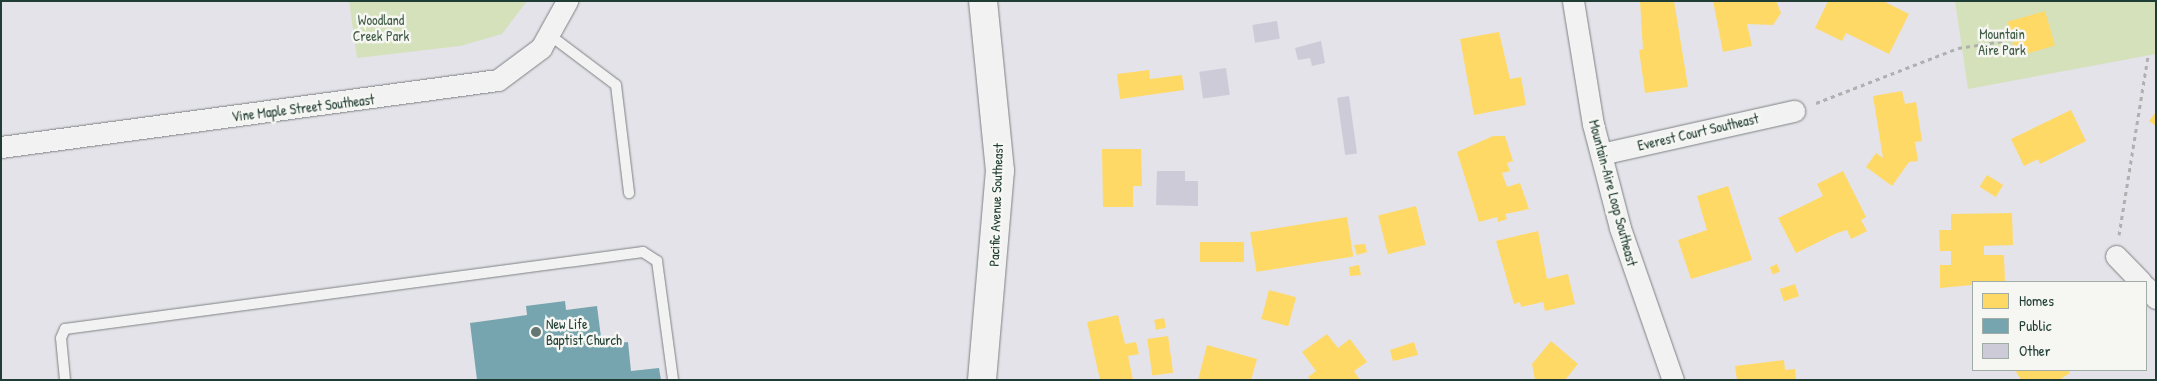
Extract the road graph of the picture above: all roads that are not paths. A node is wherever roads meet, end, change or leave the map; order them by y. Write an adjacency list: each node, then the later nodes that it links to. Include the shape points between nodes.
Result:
1 (567, 1): 4 (street, Vine Maple Street Southeast)
2 (983, 1): 15 (main road, Pacific Avenue Southeast, via 1000,171)
3 (1573, 1): 7 (street, Mountain-Aire Loop Southeast)
4 (551, 36): 6 (street, Vine Maple Street Southeast, via 524,65 498,80 471,86); 8 (lane, via 616,85)
5 (1794, 111): 7 (street, Everest Court Southeast)
6 (1, 147)
7 (1601, 154): 16 (street, Mountain-Aire Loop Southeast, via 1620,228)
8 (629, 193)
9 (2116, 256): 10 (street)
10 (2140, 281)
11 (2147, 288): 12 (street)
12 (2156, 298)
13 (64, 380): 14 (lane, via 60,344 65,329 643,252 657,261)
14 (673, 380)
15 (982, 380)
16 (1673, 380)

